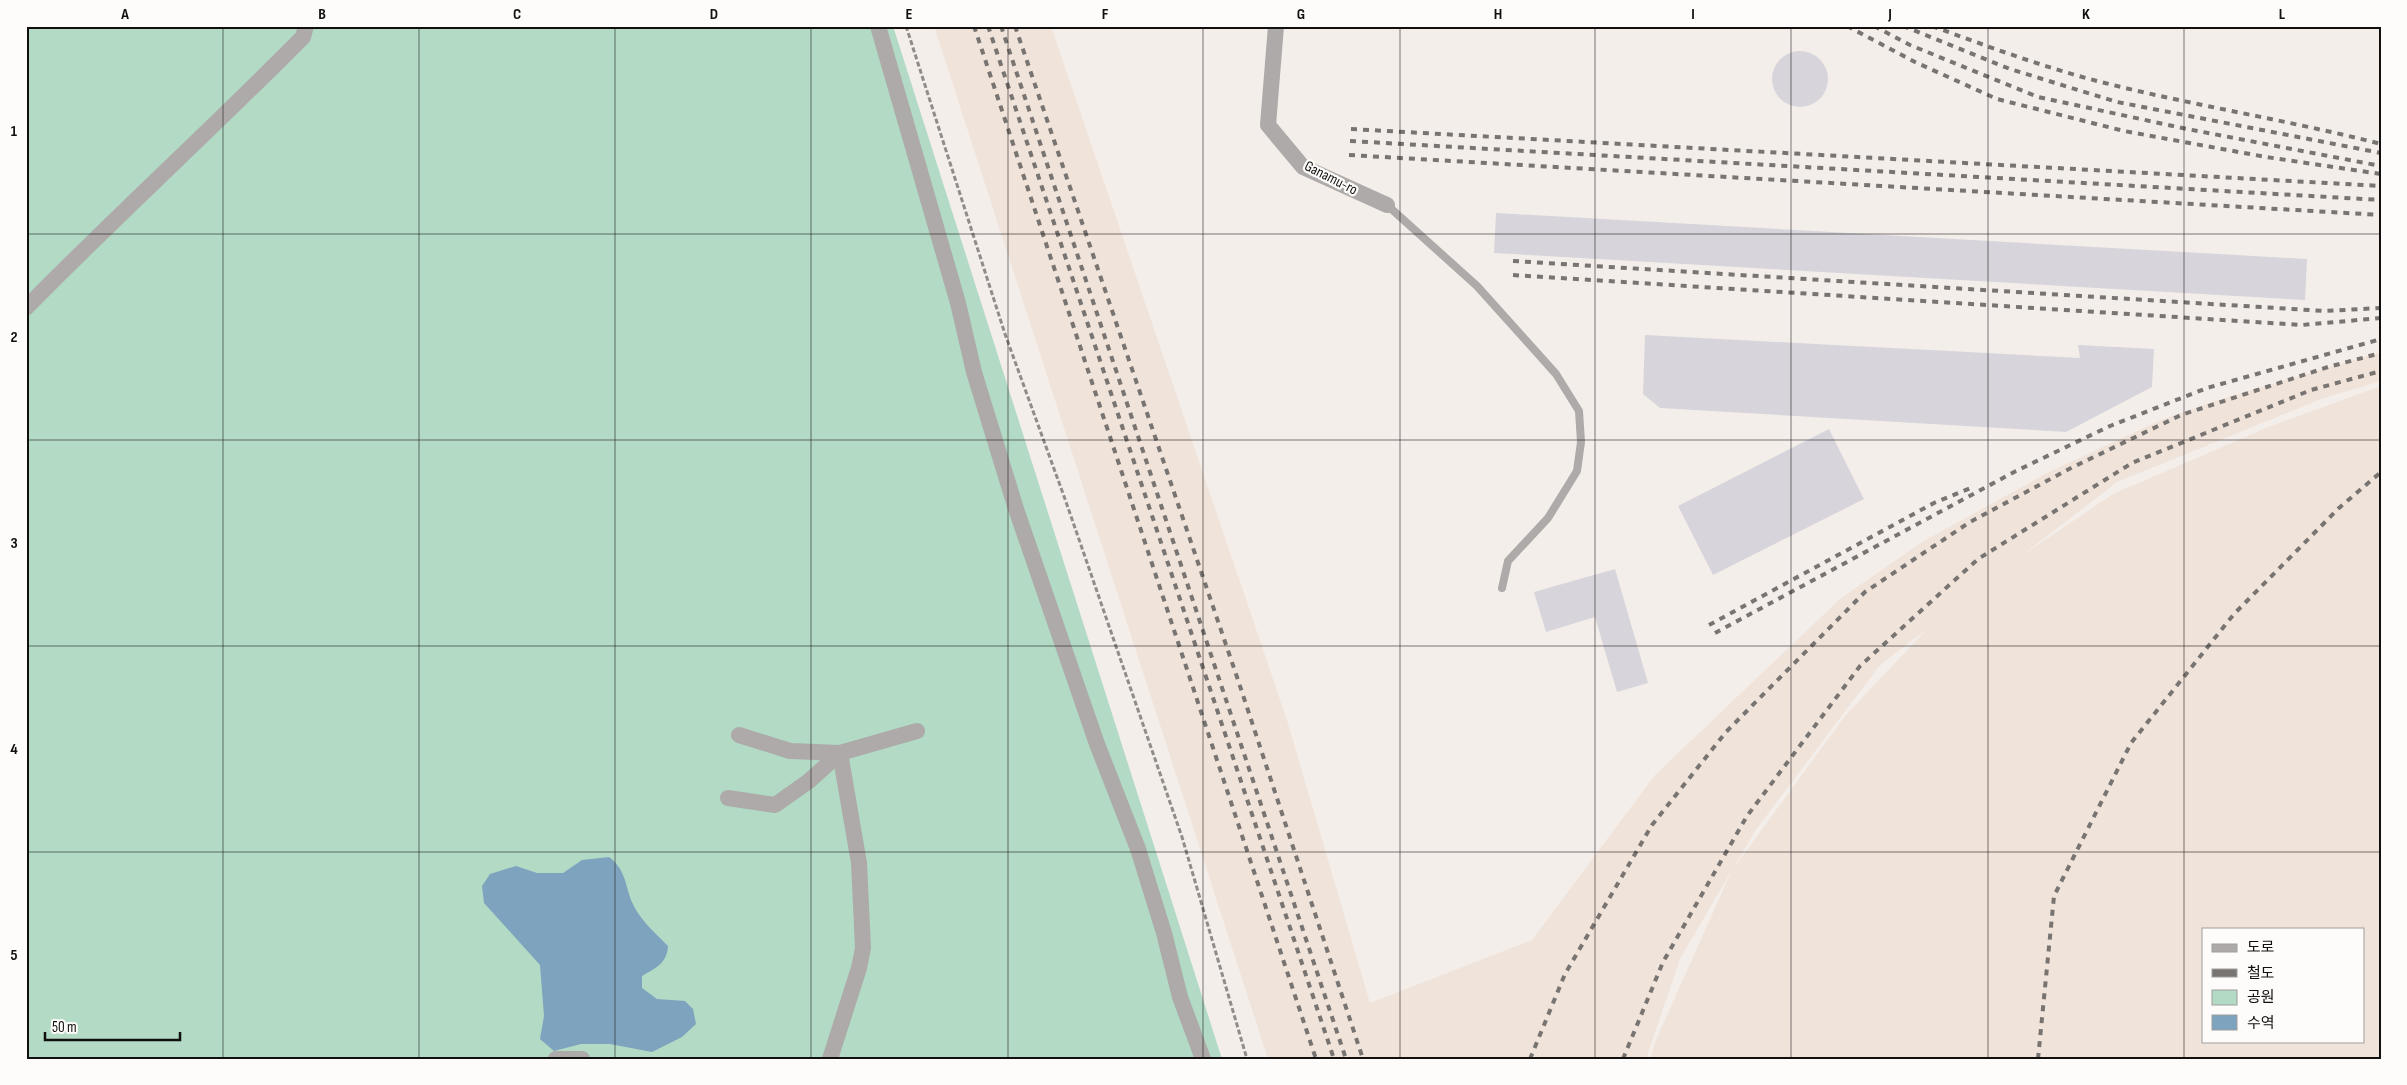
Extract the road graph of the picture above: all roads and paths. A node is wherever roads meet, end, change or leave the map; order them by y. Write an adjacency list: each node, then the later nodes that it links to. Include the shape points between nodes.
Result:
1 (306, 26): 6 (street, via 303,36 237,103 106,226)
2 (878, 26): 15 (street, via 958,304 974,372 1016,509 1096,744 1138,848 1180,998)
3 (906, 26): 16 (path, via 1005,334 1182,837)
4 (1276, 26): 5 (street, Ganamu-ro, via 1268,125 1303,167)
5 (1387, 206): 7 (lane, via 1477,286 1556,374 1579,411 1581,442 1577,471 1548,518 1508,561)
6 (26, 308)
7 (1502, 588)
8 (917, 731): 10 (street)
9 (739, 735): 10 (street, via 790,751)
10 (840, 753): 11 (street, via 775,805); 14 (street, via 859,863 863,948)
11 (728, 798)
12 (556, 1059): 13 (street)
13 (582, 1059)
14 (830, 1059)
15 (1203, 1059)
16 (1246, 1059)

